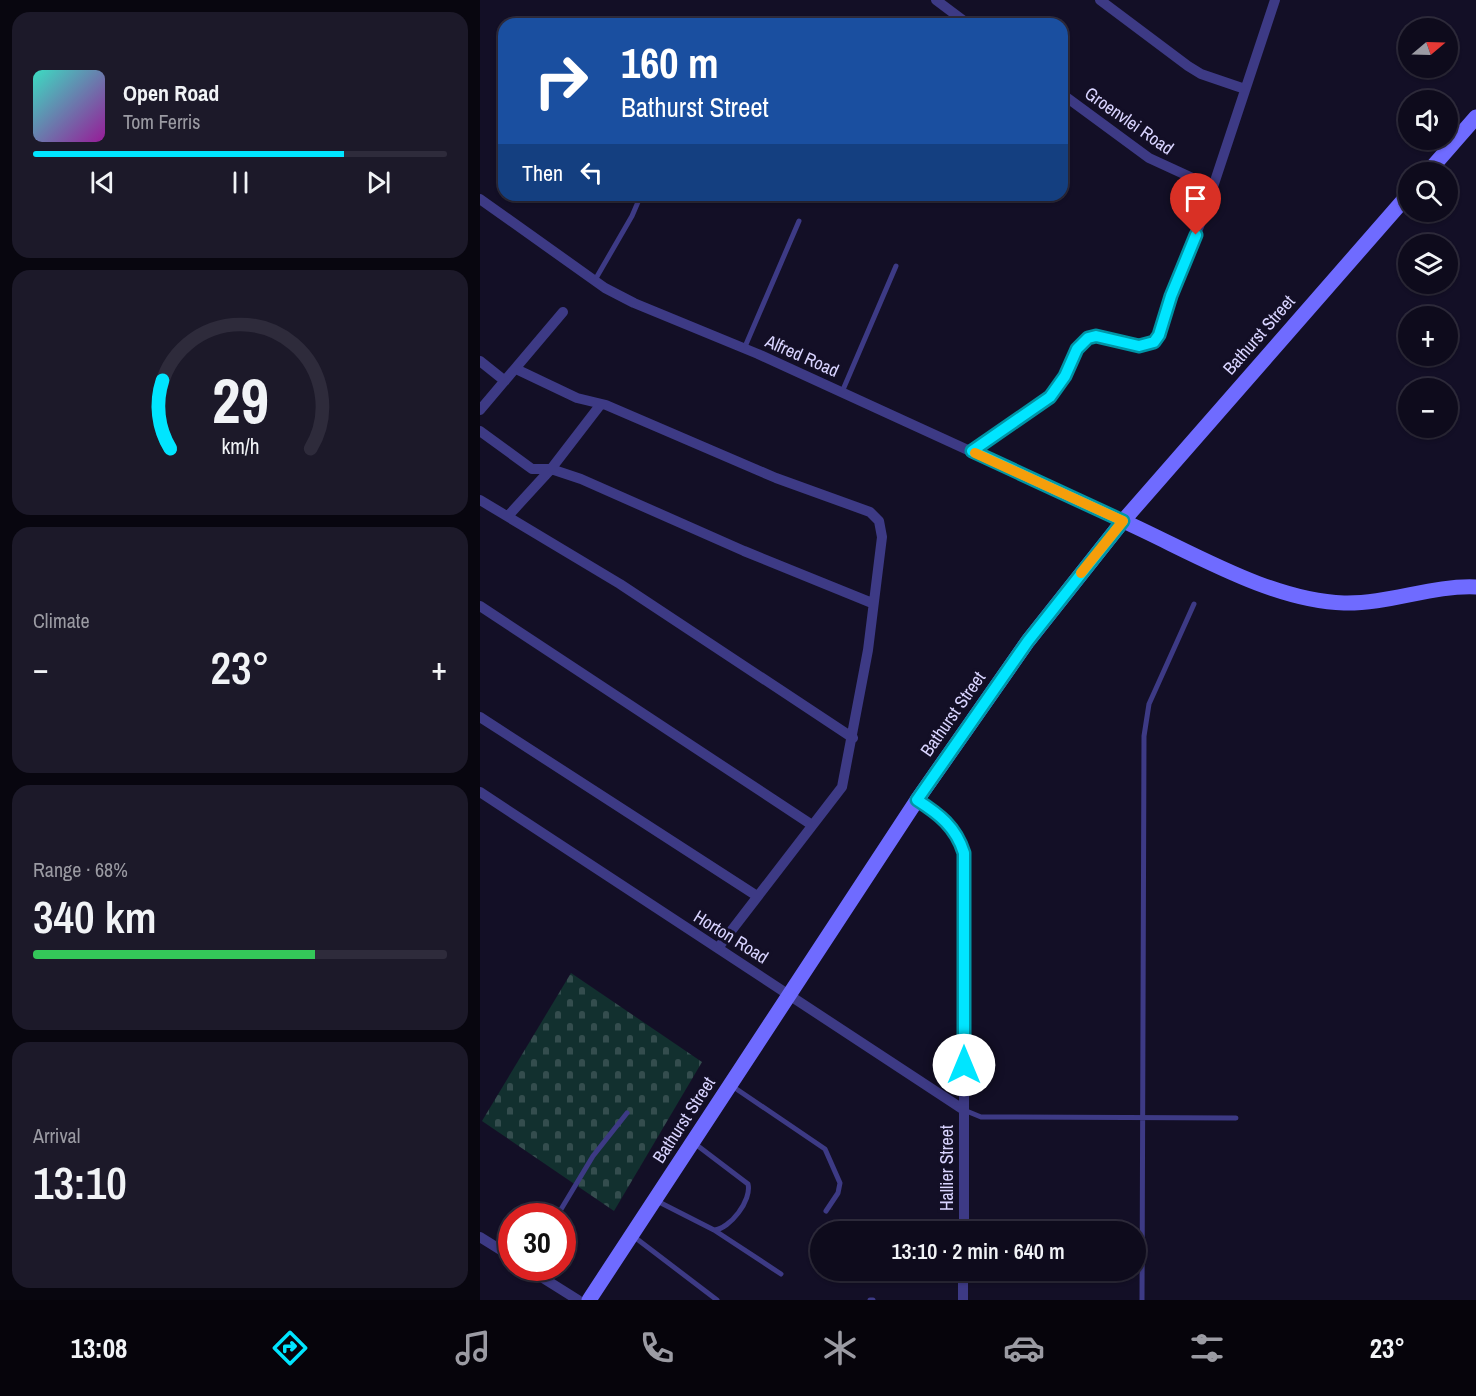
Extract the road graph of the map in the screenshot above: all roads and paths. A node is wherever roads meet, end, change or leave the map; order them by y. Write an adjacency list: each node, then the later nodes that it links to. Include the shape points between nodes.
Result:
1 (936, 0): 4 (street)
2 (1100, 0): 5 (street, via 1201,74)
3 (1275, 0): 5 (street)
4 (960, 18)
5 (1245, 89): 9 (street)
6 (1068, 98): 9 (street, Groenvlei Road, via 1149,158)
7 (1476, 117): 8 (main road)
8 (1437, 162)
9 (1212, 187): 25 (street, via 1154,342 1139,346 1096,336 1088,338 1077,349 1050,397)
10 (480, 199): 15 (street, Alfred Road)
11 (638, 201): 15 (lane)
12 (1398, 206): 29 (main road, Bathurst Street)
13 (799, 221): 17 (lane)
14 (896, 266): 21 (lane)
15 (595, 280): 17 (street, Alfred Road, via 660,315)
16 (563, 312): 19 (street)
17 (744, 349): 21 (street, Alfred Road)
18 (480, 361): 20 (street)
19 (516, 369): 20 (street); 22 (street, via 577,398)
20 (505, 381): 23 (street)
21 (842, 392): 25 (street, Alfred Road)
22 (601, 404): 26 (street); 31 (street, via 875,516 882,537)
23 (480, 410)
24 (480, 431): 26 (street, via 532,469)
25 (972, 451): 29 (street, Alfred Road)
26 (551, 469): 28 (street); 31 (street)
27 (480, 500): 28 (street)
28 (508, 516): 35 (street, via 620,584)
29 (1123, 521): 30 (main road, via 1267,587 1317,601 1357,603); 37 (main road, Bathurst Street, via 1028,641)
30 (1476, 587)
31 (872, 603): 35 (street)
32 (1194, 604): 45 (lane, via 1145,717)
33 (480, 606): 38 (street)
34 (480, 717): 39 (street)
35 (853, 738): 38 (street, via 842,787)
36 (480, 792): 40 (street, Horton Road)
37 (917, 800): 41 (main road, Bathurst Street); 43 (street, Hallier Street, via 954,830 964,853)
38 (813, 825): 39 (street)
39 (758, 896): 40 (street)
40 (718, 948): 41 (street, Horton Road)
41 (790, 994): 42 (main road, Bathurst Street); 43 (street, Horton Road)
42 (730, 1085): 47 (main road, Bathurst Street); 50 (lane, via 825,1149 840,1183)
43 (964, 1110): 45 (lane, via 981,1117); 51 (street, Hallier Street)
44 (627, 1113): 49 (lane, via 592,1156)
45 (1143, 1118): 46 (lane); 63 (lane)
46 (1236, 1118)
47 (693, 1142): 48 (main road, Bathurst Street); 52 (lane, via 745,1180 749,1189 731,1224)
48 (655, 1199): 52 (lane); 53 (main road, Bathurst Street)
49 (565, 1203)
50 (826, 1211)
51 (964, 1221)
52 (714, 1230): 56 (lane)
53 (632, 1235): 60 (main road, Bathurst Street); 61 (lane)
54 (480, 1237): 55 (street)
55 (498, 1248)
56 (781, 1274)
57 (548, 1281): 59 (street)
58 (963, 1281): 62 (street)
59 (578, 1300)
60 (589, 1300)
61 (717, 1300)
62 (963, 1300)
63 (1142, 1300)

